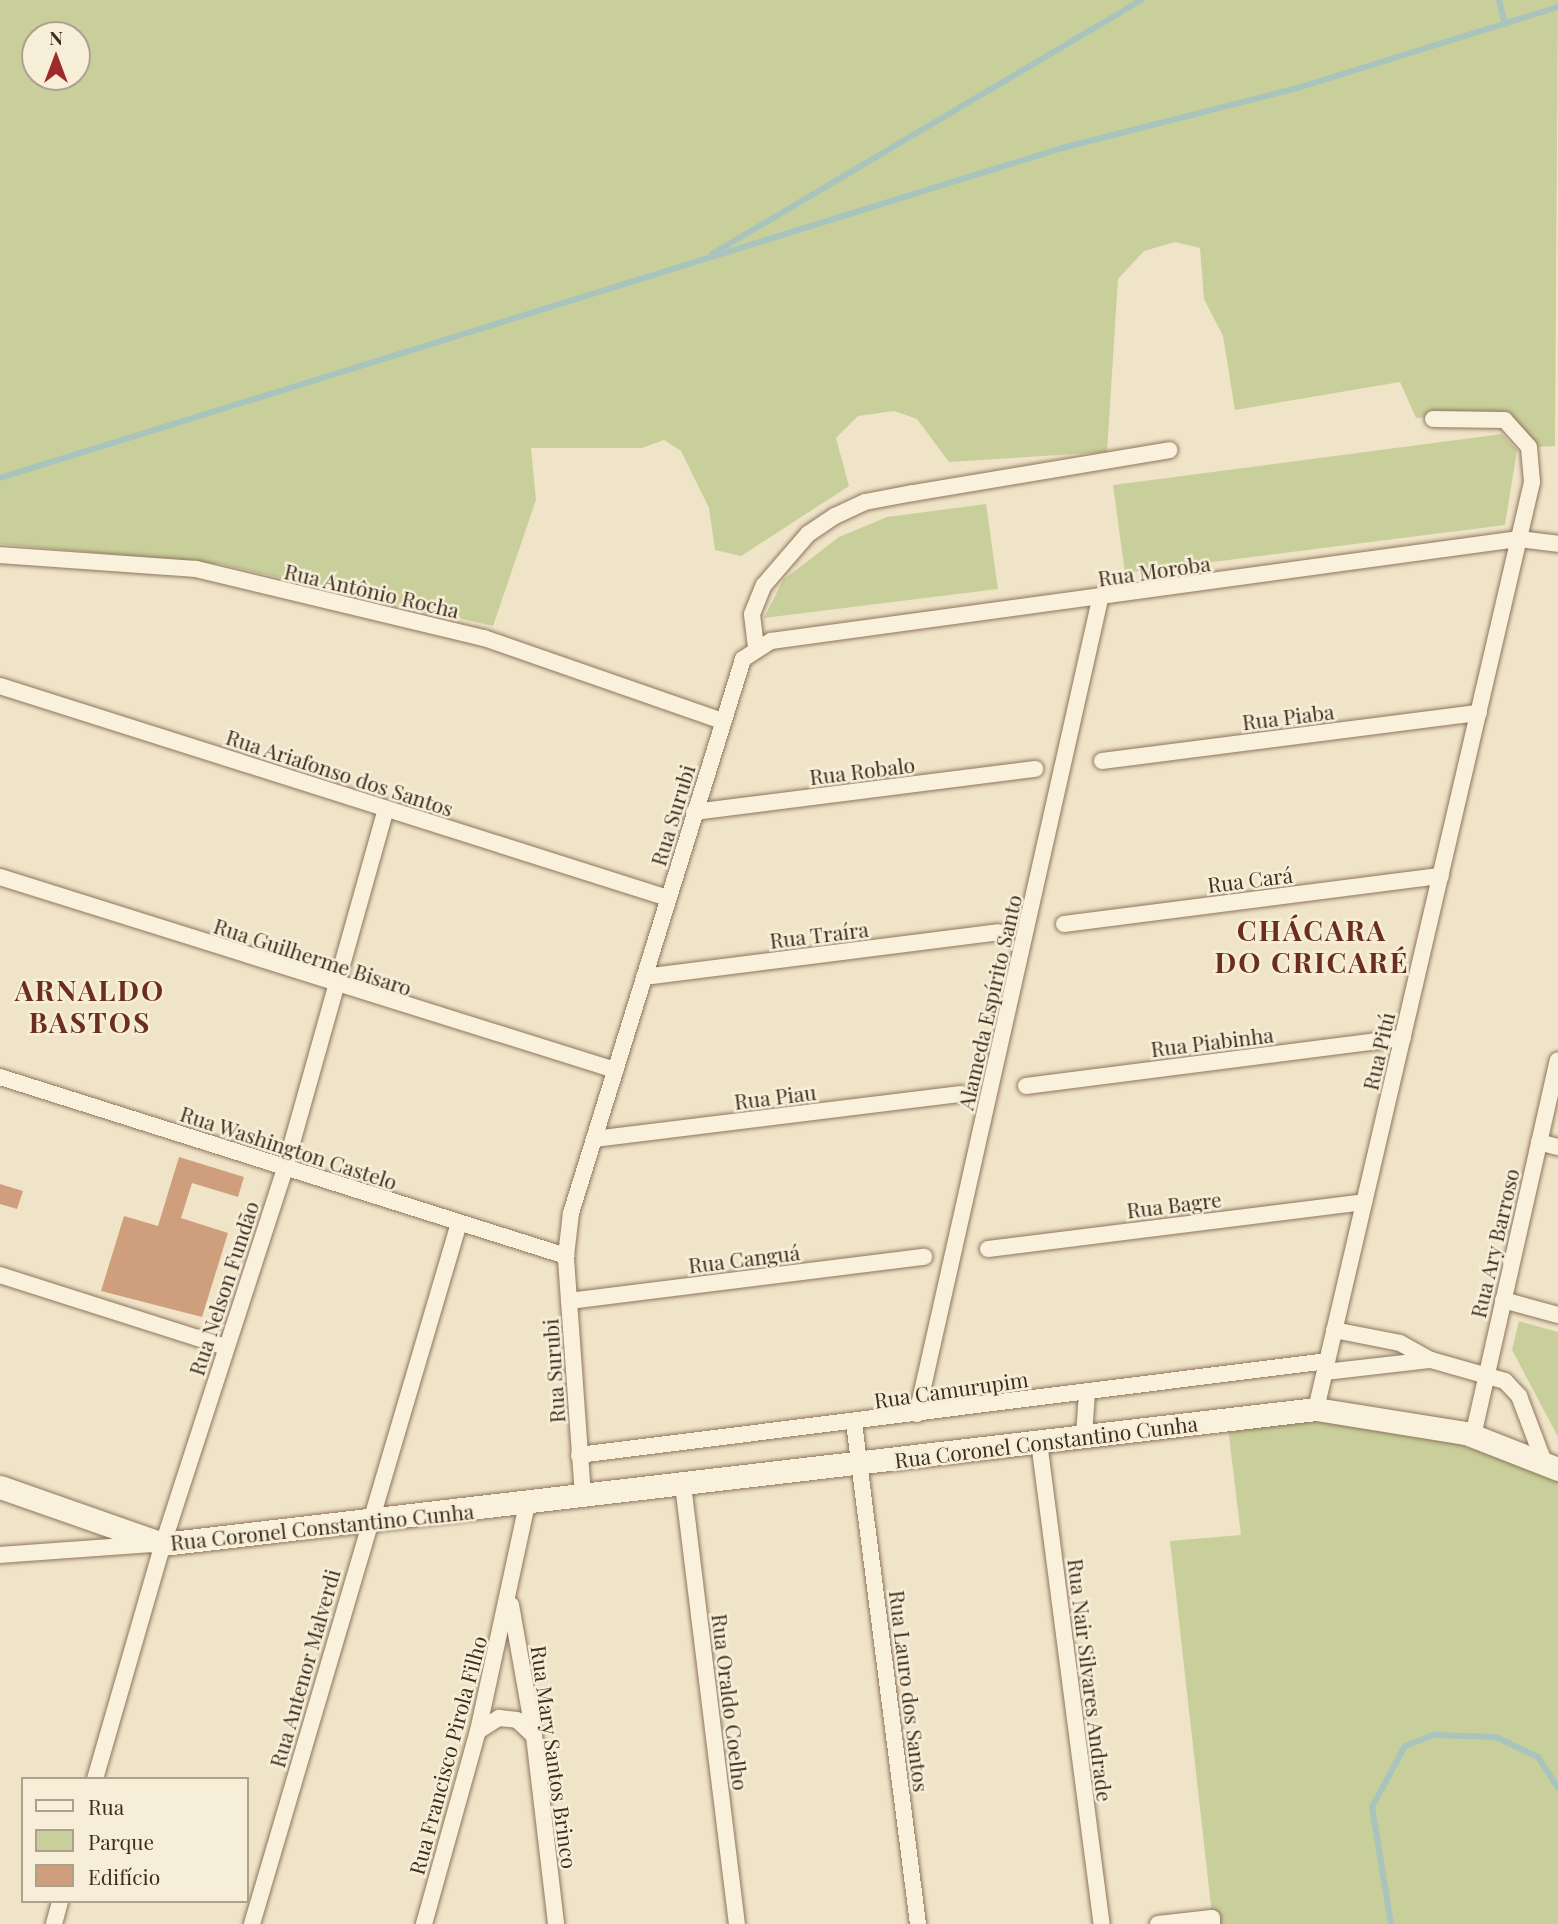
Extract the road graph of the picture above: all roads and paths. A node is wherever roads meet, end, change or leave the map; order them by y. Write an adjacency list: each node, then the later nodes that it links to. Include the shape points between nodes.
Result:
1 (1433, 419): 3 (street, Rua Pitú, via 1490,415 1505,419 1521,435 1529,447 1532,482)
2 (1169, 450): 7 (street, via 865,502 835,516 808,534 764,584 752,614)
3 (1519, 539): 4 (street, Rua Moroba); 6 (street, Rua Moroba); 9 (street, Rua Pitú)
4 (1558, 544)
5 (0, 555): 10 (street, Rua Antônio Rocha, via 196,569 484,638)
6 (1100, 599): 7 (street, Rua Moroba); 48 (street, Alameda Espírito Santo)
7 (756, 647): 10 (street, Rua Surubi, via 743,659)
8 (0, 686): 13 (street, Rua Ariafonso dos Santos)
9 (1479, 713): 11 (street, Rua Piaba); 15 (street, Rua Pitú)
10 (722, 721): 14 (street, Rua Surubi)
11 (1102, 761)
12 (1035, 769): 14 (street, Rua Robalo)
13 (386, 809): 17 (street, Rua Ariafonso dos Santos); 21 (street, Rua Nelson Fundão)
14 (694, 812): 17 (street, Rua Surubi)
15 (1441, 876): 18 (street, Rua Cará); 22 (street, Rua Pitú)
16 (0, 877): 21 (street, Rua Guilherme Bisaro)
17 (668, 898): 20 (street, Rua Surubi)
18 (1064, 924)
19 (998, 932): 20 (street, Rua Traíra)
20 (644, 977): 24 (street, Rua Surubi)
21 (337, 986): 24 (street, Rua Guilherme Bisaro); 31 (street, Rua Nelson Fundão)
22 (1403, 1038): 26 (street, Rua Piabinha); 32 (street, Rua Pitú)
23 (1558, 1060): 29 (street, Rua Ary Barroso)
24 (615, 1070): 28 (street, Rua Surubi)
25 (0, 1077): 31 (street, Rua Washington Castelo)
26 (1026, 1086)
27 (961, 1094): 28 (street, Rua Piau)
28 (594, 1139): 35 (street, Rua Surubi, via 571,1213)
29 (1539, 1142): 30 (street); 38 (street, Rua Ary Barroso)
30 (1558, 1147)
31 (285, 1168): 33 (street, Rua Washington Castelo); 42 (street, Rua Nelson Fundão)
32 (1364, 1202): 34 (street, Rua Bagre); 41 (street, Rua Pitú)
33 (459, 1223): 35 (street, Rua Washington Castelo); 60 (street, Rua Antenor Malverdi)
34 (988, 1249)
35 (566, 1256): 39 (street, Rua Surubi)
36 (924, 1257): 39 (street, Rua Canguá)
37 (0, 1275): 42 (street)
38 (1503, 1300): 40 (street); 45 (street, Rua Ary Barroso)
39 (569, 1301): 53 (street, Rua Surubi)
40 (1558, 1314)
41 (1334, 1330): 43 (street, via 1400,1343); 44 (street, Rua Pitú)
42 (225, 1347): 61 (street, Rua Nelson Fundão)
43 (1431, 1360): 44 (street, Rua Camurupim); 45 (street)
44 (1326, 1366): 46 (street, Rua Camurupim); 47 (street, Rua Pitú)
45 (1486, 1373): 50 (street, Rua Ary Barroso); 55 (street, via 1505,1381 1519,1396)
46 (1087, 1392): 48 (street, Rua Camurupim); 51 (street)
47 (1316, 1409): 50 (street, Rua Coronel Constantino Cunha, via 1385,1416); 51 (street, Rua Coronel Constantino Cunha)
48 (917, 1414): 49 (street, Rua Camurupim)
49 (854, 1423): 53 (street, Rua Camurupim); 54 (street, Rua Lauro dos Santos)
50 (1473, 1436): 55 (street, Rua Coronel Constantino Cunha)
51 (1084, 1437): 52 (street, Rua Coronel Constantino Cunha)
52 (1039, 1442): 54 (street, Rua Coronel Constantino Cunha); 74 (street, Rua Nair Silvares Andrade)
53 (579, 1455): 58 (street, Rua Surubi)
54 (860, 1463): 56 (street, Rua Coronel Constantino Cunha); 73 (street, Rua Lauro dos Santos)
55 (1551, 1466)
56 (683, 1485): 58 (street, Rua Coronel Constantino Cunha); 72 (street, Rua Oraldo Coelho)
57 (0, 1487): 61 (street, Rua Coronel Constantino Cunha)
58 (583, 1496): 59 (street, Rua Coronel Constantino Cunha)
59 (527, 1504): 60 (street, Rua Coronel Constantino Cunha); 63 (street)
60 (368, 1521): 61 (street, Rua Coronel Constantino Cunha); 69 (street, Rua Antenor Malverdi)
61 (163, 1544): 62 (street); 66 (street, Rua Nelson Fundão)
62 (0, 1555)
63 (509, 1596): 64 (street, Rua Francisco Pirola Filho); 65 (street, Rua Mary Santos Brinco)
64 (478, 1731): 65 (street, via 499,1718 517,1720); 70 (street, Rua Francisco Pirola Filho)
65 (534, 1736): 71 (street, Rua Mary Santos Brinco)
66 (96, 1777)
67 (59, 1903): 68 (street)
68 (54, 1924)
69 (252, 1924)
70 (424, 1924)
71 (556, 1924)
72 (737, 1924)
73 (918, 1924)
74 (1102, 1924)
75 (1158, 1924): 76 (street, via 1212,1917)
76 (1212, 1924)

